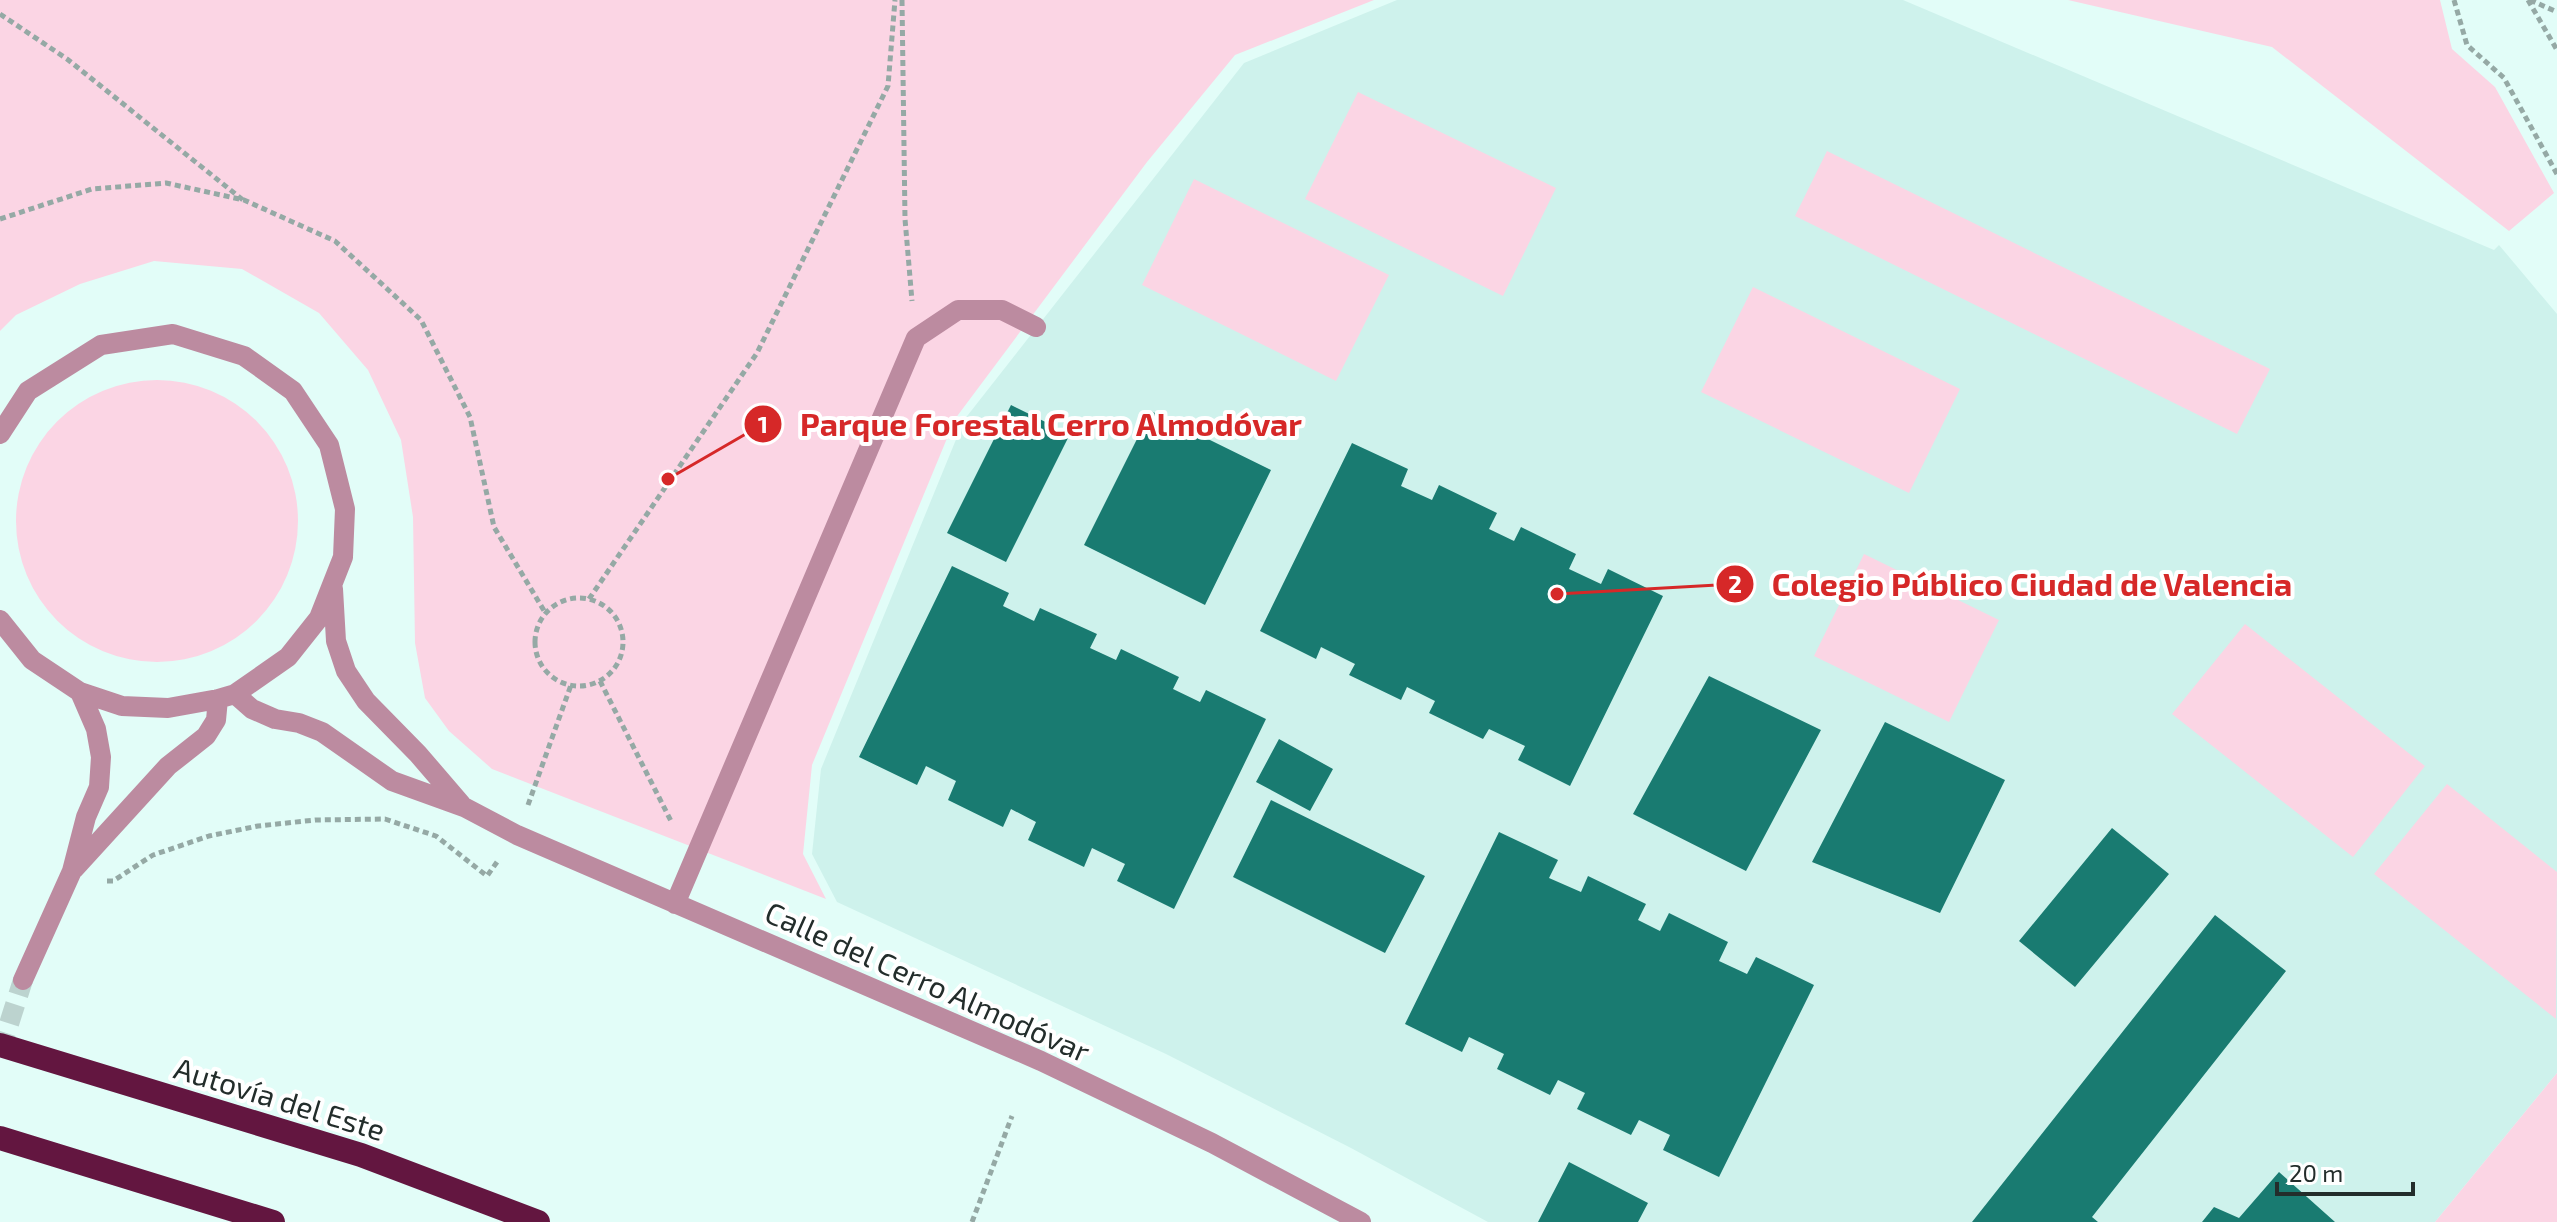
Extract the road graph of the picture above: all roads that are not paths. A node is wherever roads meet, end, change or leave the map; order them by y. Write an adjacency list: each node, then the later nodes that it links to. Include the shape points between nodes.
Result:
1 (1036, 327): 9 (street, via 1002,310 958,310 916,338)
2 (0, 434): 3 (street, via 28,391 101,345 173,334 244,356 293,391 329,445 345,509 343,557)
3 (333, 581): 6 (street, via 319,618 288,657); 7 (street, Calle del Cerro Almodóvar, via 336,641 346,671 366,701)
4 (0, 620): 5 (street, via 32,660)
5 (80, 692): 6 (street, via 122,706 168,708); 8 (street, via 101,757 99,787)
6 (226, 696): 7 (street, Calle del Cerro Almodóvar, via 322,732 392,781); 8 (street, via 206,736 168,766)
7 (464, 807): 9 (street, Calle del Cerro Almodóvar)
8 (72, 871): 10 (street)
9 (675, 904): 15 (street, Calle del Cerro Almodóvar, via 1041,1061)
10 (23, 980)
11 (0, 1045): 14 (highway, Autovía del Este, via 361,1155)
12 (0, 1138): 13 (highway)
13 (273, 1222)
14 (538, 1222)
15 (1361, 1222)

